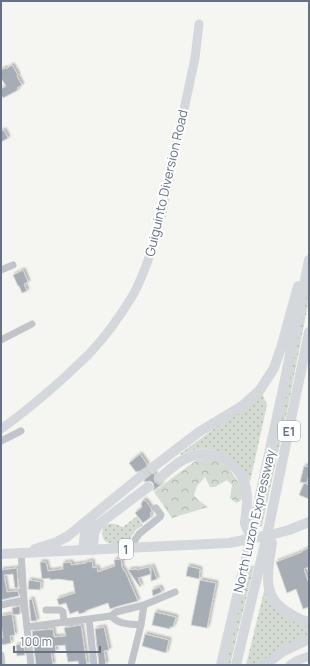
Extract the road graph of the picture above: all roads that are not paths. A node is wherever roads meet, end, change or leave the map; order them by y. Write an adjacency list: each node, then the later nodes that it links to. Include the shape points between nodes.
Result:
1 (199, 24): 9 (main road, Guiguinto Diversion Road, via 195,58 161,217 142,276 102,340 43,397)
2 (309, 260): 5 (highway, North Luzon Expressway / E1)
3 (13, 265): 4 (street)
4 (1, 270)
5 (307, 273): 12 (highway, via 298,285 274,368 260,390 242,406 199,432); 20 (highway, North Luzon Expressway / E1)
6 (32, 324): 8 (street)
7 (309, 332): 19 (highway, North Luzon Expressway / E1)
8 (1, 340)
9 (1, 429)
10 (21, 431): 11 (street)
11 (1, 441)
12 (152, 468)
13 (140, 477): 17 (highway)
14 (160, 478): 20 (highway, via 182,461 195,455 212,455 230,462 245,484 245,523)
15 (148, 487): 22 (highway, via 99,524)
16 (156, 508): 21 (street, via 160,517 139,534)
17 (93, 516): 22 (highway, via 85,533); 23 (highway, via 64,539)
18 (309, 522): 21 (highway, 1, via 289,530 229,543)
19 (268, 531): 33 (highway, via 272,543 267,575 270,593 282,609); 44 (highway, North Luzon Expressway / E1)
20 (251, 537): 43 (highway, North Luzon Expressway / E1)
21 (133, 548): 22 (highway, 1)
22 (88, 550): 23 (highway, 1)
23 (23, 553): 24 (highway, 1); 26 (street)
24 (1, 554)
25 (175, 592): 28 (street)
26 (24, 600): 27 (street); 35 (street)
27 (1, 605)
28 (144, 605): 30 (street, via 116,612); 34 (street)
29 (46, 610): 32 (street, via 63,612)
30 (111, 616): 31 (street); 34 (street, via 116,622)
31 (89, 619): 32 (street); 41 (street)
32 (64, 622): 35 (street)
33 (309, 622)
34 (141, 625): 42 (street)
35 (27, 626): 40 (street)
36 (309, 639): 45 (highway, via 282,652)
37 (1, 655): 39 (street)
38 (309, 656): 46 (main road)
39 (2, 665)
40 (31, 665)
41 (94, 665)
42 (131, 665)
43 (221, 665)
44 (236, 665)
45 (265, 665)
46 (290, 665)

